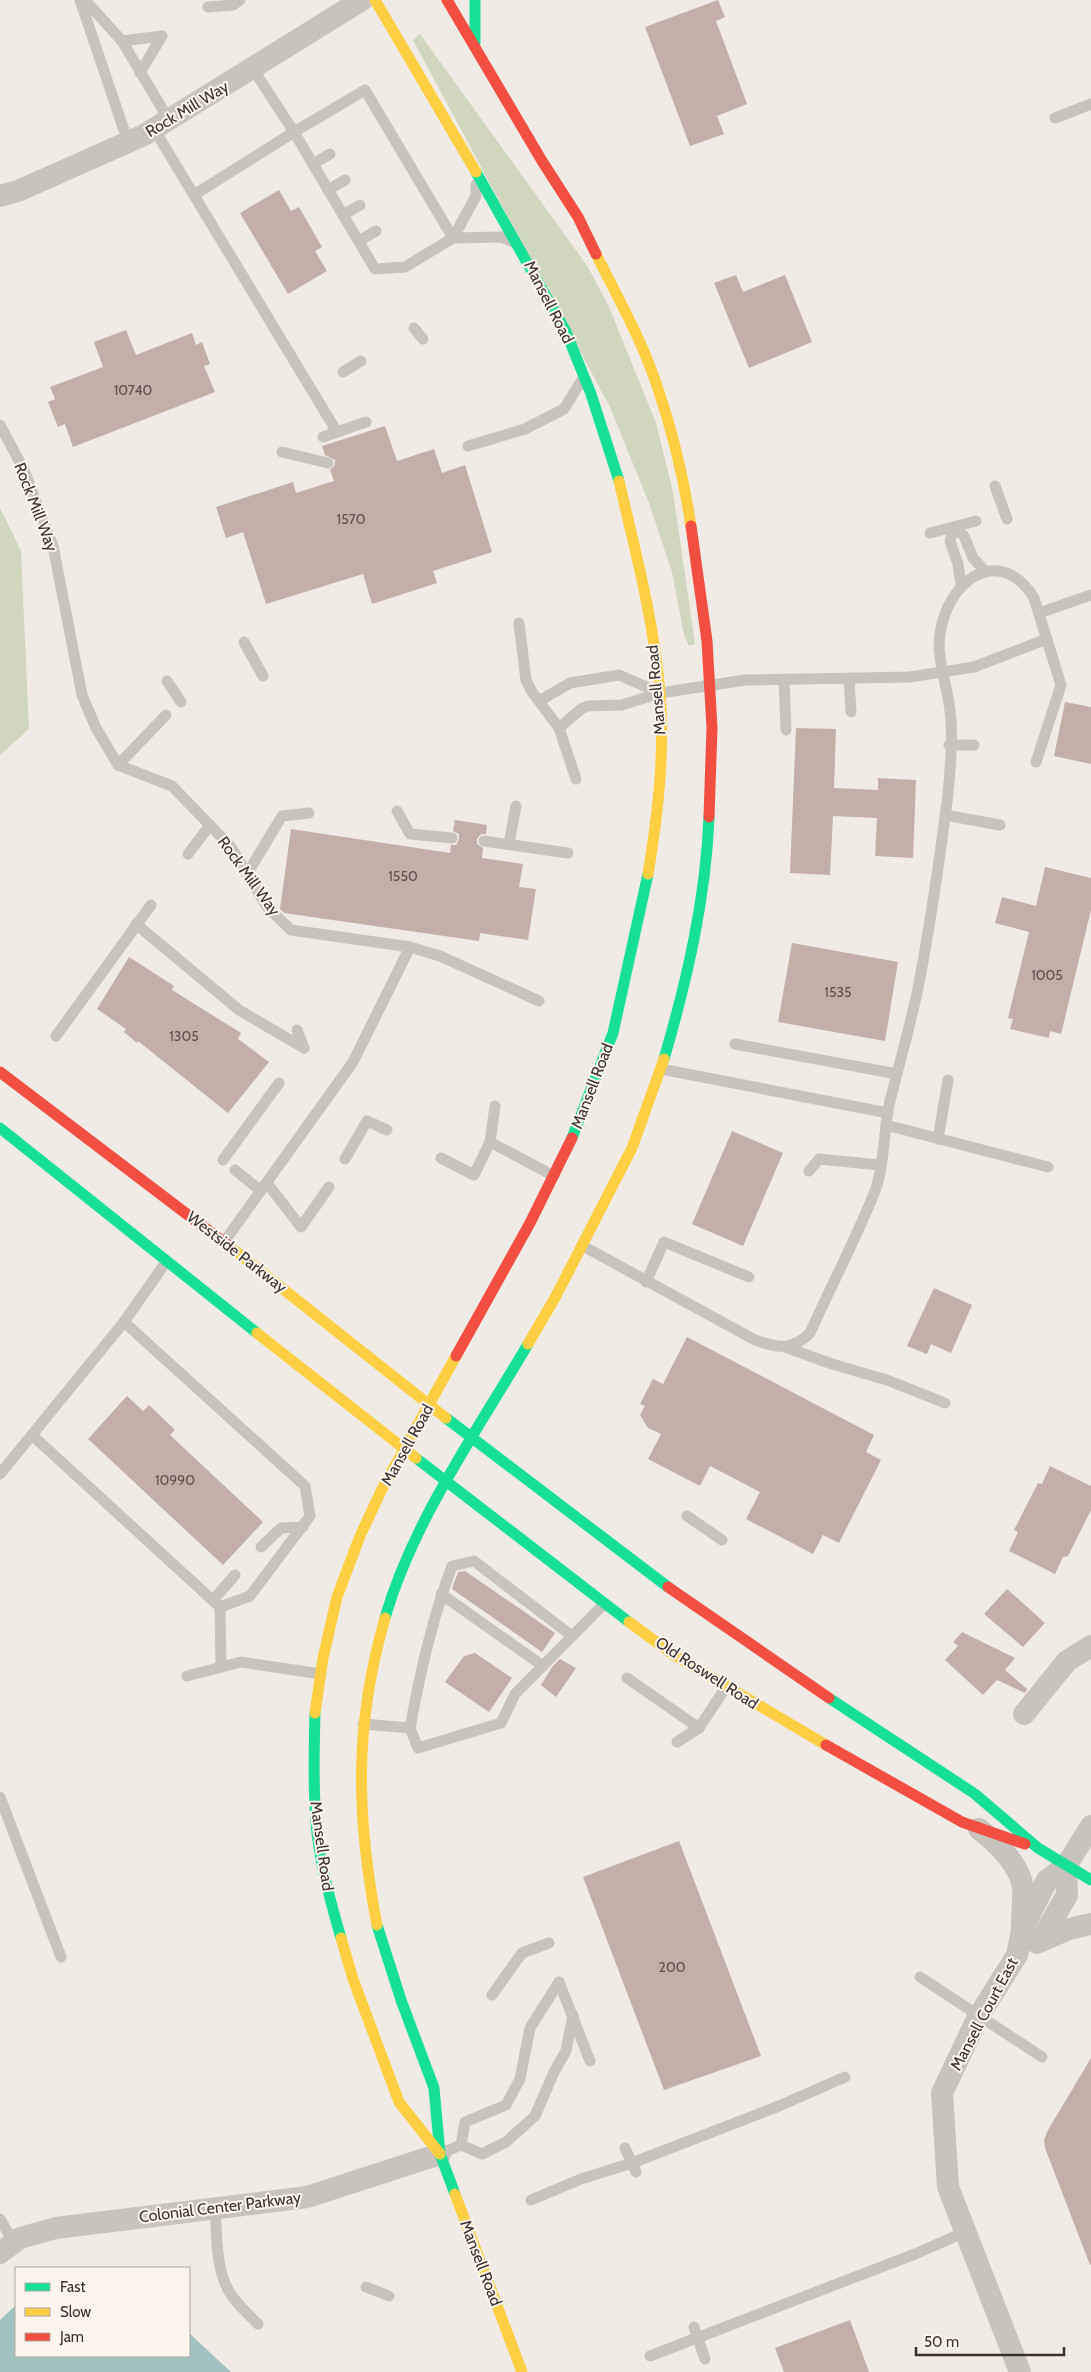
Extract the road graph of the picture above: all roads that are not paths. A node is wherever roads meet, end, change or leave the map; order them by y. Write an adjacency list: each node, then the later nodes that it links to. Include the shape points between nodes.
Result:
1 (80, 0): 17 (lane)
2 (85, 0): 9 (lane)
3 (362, 0): 11 (street, Rock Mill Way)
4 (375, 0): 20 (main road, Mansell Road)
5 (448, 0): 10 (main road, Mansell Road)
6 (475, 0): 10 (main road)
7 (234, 2): 8 (lane)
8 (208, 7)
9 (122, 41): 12 (lane); 12 (lane, via 162,36)
10 (476, 47): 60 (main road, Mansell Road, via 578,217 636,331 658,388 690,521 702,597)
11 (253, 69): 15 (street, Rock Mill Way); 16 (lane)
12 (140, 73): 15 (lane)
13 (1091, 104): 14 (lane)
14 (1055, 118)
15 (161, 125): 17 (street, Rock Mill Way); 24 (lane)
16 (294, 132): 19 (lane); 24 (lane); 28 (lane, via 365,90 379,124 425,202)
17 (128, 142): 23 (street, Rock Mill Way)
18 (330, 154): 19 (lane)
19 (313, 164): 22 (lane)
20 (475, 169): 28 (lane, via 476,196); 30 (main road, Mansell Road)
21 (345, 180): 22 (lane)
22 (328, 190): 26 (lane)
23 (0, 196)
24 (194, 196): 38 (lane)
25 (360, 205): 26 (lane)
26 (343, 215): 29 (lane)
27 (376, 231): 29 (lane)
28 (453, 238): 29 (lane, via 405,267 375,269); 30 (lane, via 502,237)
29 (359, 241)
30 (520, 245): 35 (main road, Mansell Road, via 566,332)
31 (414, 328): 32 (lane)
32 (423, 339)
33 (361, 361): 34 (lane)
34 (343, 372)
35 (584, 377): 40 (lane, via 564,409 525,429); 61 (main road, Mansell Road, via 621,489 643,585)
36 (366, 422): 38 (lane)
37 (0, 425): 71 (lane, Rock Mill Way, via 24,470 52,546 82,695 96,728)
38 (338, 432): 39 (lane)
39 (324, 437)
40 (468, 446)
41 (282, 452): 42 (lane)
42 (328, 462)
43 (995, 486): 44 (lane)
44 (1007, 519)
45 (976, 521): 46 (lane)
46 (954, 528): 47 (lane); 48 (lane, via 964,536 973,558); 49 (lane, via 950,541)
47 (930, 533)
48 (986, 572): 49 (lane); 51 (lane, via 1006,572 1018,577 1034,598)
49 (962, 585): 55 (lane, via 951,600 940,630 938,656)
50 (1091, 596): 51 (lane)
51 (1039, 613): 53 (lane)
52 (519, 622): 62 (lane, via 526,680)
53 (1047, 639): 55 (lane, via 974,667); 70 (lane, via 1061,684)
54 (244, 642): 56 (lane)
55 (943, 673): 57 (lane); 68 (lane, via 951,713)
56 (263, 676)
57 (850, 678): 58 (lane); 64 (lane)
58 (784, 679): 60 (lane); 67 (lane)
59 (167, 681): 63 (lane)
60 (710, 684): 61 (lane); 92 (main road, Mansell Road, via 708,864 680,1005)
61 (660, 693): 62 (lane, via 619,675 570,683); 66 (lane, via 622,705 588,706); 111 (main road, Mansell Road, via 658,814 645,893 613,1032 574,1134)
62 (540, 701): 66 (lane)
63 (180, 702)
64 (851, 712)
65 (166, 715): 71 (lane)
66 (559, 728): 72 (lane)
67 (786, 730)
68 (950, 745): 69 (lane); 76 (lane)
69 (974, 745)
70 (1036, 762)
71 (118, 765): 77 (lane, Rock Mill Way, via 172,786)
72 (576, 779)
73 (516, 806): 81 (lane)
74 (397, 811): 79 (lane, via 410,834)
75 (309, 813): 84 (lane, via 282,816)
76 (945, 815): 78 (lane); 94 (lane, via 918,984)
77 (210, 825): 83 (lane); 84 (lane, Rock Mill Way, via 231,847)
78 (1000, 825)
79 (452, 838)
80 (484, 841): 81 (lane)
81 (508, 844): 82 (lane)
82 (568, 853)
83 (188, 854)
84 (247, 874): 87 (lane, Rock Mill Way, via 267,907 291,930)
85 (151, 905): 86 (lane)
86 (136, 924): 89 (lane, via 238,1010 304,1048); 90 (lane)
87 (410, 947): 88 (lane, Rock Mill Way, via 440,956); 112 (lane, via 353,1062)
88 (540, 1001)
89 (297, 1030)
90 (56, 1036)
91 (735, 1044): 94 (lane)
92 (661, 1069): 98 (lane); 115 (main road, Mansell Road, via 632,1148)
93 (0, 1072): 114 (main road, Westside Parkway)
94 (897, 1074): 98 (lane)
95 (948, 1080): 102 (lane)
96 (279, 1084): 106 (lane)
97 (495, 1106): 103 (lane)
98 (888, 1113): 99 (lane)
99 (886, 1125): 102 (lane); 107 (lane)
100 (0, 1128): 116 (main road)
101 (387, 1130): 105 (lane, via 367,1121)
102 (938, 1139): 108 (lane)
103 (490, 1142): 104 (lane, via 474,1175); 111 (lane)
104 (441, 1158)
105 (345, 1159)
106 (223, 1160)
107 (880, 1165): 110 (lane, via 818,1159); 120 (lane, via 876,1188 810,1333 795,1345)
108 (1048, 1167)
109 (236, 1170): 112 (lane)
110 (809, 1171)
111 (554, 1176): 122 (main road, Mansell Road)
112 (264, 1187): 113 (lane, via 301,1227); 114 (lane)
113 (329, 1187)
114 (224, 1242): 122 (main road, Westside Parkway)
115 (583, 1246): 118 (lane); 124 (main road, Mansell Road)
116 (166, 1262): 119 (lane); 125 (main road)
117 (749, 1277): 118 (lane, via 664,1242)
118 (646, 1282): 120 (lane, via 746,1336)
119 (124, 1322): 123 (lane); 129 (lane, via 305,1486 310,1516)
120 (785, 1347): 121 (lane, via 888,1380)
121 (945, 1403)
122 (430, 1404): 124 (main road, Westside Parkway); 125 (main road, Mansell Road)
123 (32, 1435): 126 (lane); 134 (lane)
124 (471, 1438): 127 (main road, Mansell Road); 152 (main road, Old Roswell Road, via 672,1590 975,1794)
125 (406, 1448): 127 (main road, Old Roswell Road); 140 (main road, Mansell Road, via 360,1536 337,1597)
126 (0, 1474)
127 (446, 1480): 135 (main road, Old Roswell Road); 145 (main road, Mansell Road, via 419,1529 394,1587 375,1653)
128 (687, 1516): 130 (lane)
129 (303, 1527): 131 (lane, via 281,1528); 134 (lane, via 250,1596)
130 (722, 1540)
131 (261, 1546)
132 (235, 1575): 134 (lane)
133 (442, 1594): 136 (lane, via 452,1566 474,1561); 138 (lane); 146 (lane, via 421,1666)
134 (217, 1603): 139 (lane)
135 (604, 1604): 136 (lane); 143 (main road, Old Roswell Road)
136 (572, 1636): 138 (lane)
137 (1091, 1646): 144 (street, via 1066,1660)
138 (543, 1666): 146 (lane, via 515,1694 501,1723 418,1748)
139 (221, 1667): 140 (lane, via 241,1662); 141 (lane)
140 (321, 1674): 168 (main road, Mansell Road, via 315,1709 313,1768 317,1834 330,1900 353,1979 398,2102)
141 (187, 1676)
142 (628, 1678): 147 (lane)
143 (726, 1686): 147 (lane); 151 (main road, Old Roswell Road, via 899,1787)
144 (1024, 1714)
145 (363, 1724): 146 (lane); 168 (main road, Mansell Road, via 360,1793 366,1867 379,1933 434,2088)
146 (410, 1728)
147 (699, 1728): 148 (lane)
148 (677, 1742)
149 (0, 1797): 158 (lane)
150 (1091, 1826): 153 (street)
151 (977, 1827): 152 (main road, Old Roswell Road); 156 (street, via 997,1843 1016,1870)
152 (1038, 1848): 153 (main road, Old Roswell Road)
153 (1066, 1866): 154 (main road, Old Roswell Road); 156 (street, via 1047,1880)
154 (1091, 1880)
155 (1091, 1924): 156 (street)
156 (1032, 1935): 162 (street, Mansell Court East)
157 (549, 1943): 160 (lane, via 522,1953)
158 (61, 1957)
159 (920, 1977): 162 (lane)
160 (492, 1995)
161 (573, 2015): 164 (lane); 166 (lane, via 566,2051 535,2116 506,2142 482,2154); 166 (lane, via 559,1982 530,2028 520,2079 506,2105 465,2122)
162 (978, 2017): 163 (lane); 173 (street, Mansell Court East, via 942,2093 948,2187)
163 (1042, 2057)
164 (590, 2061)
165 (845, 2077): 169 (lane)
166 (461, 2145): 168 (lane)
167 (625, 2148): 169 (lane)
168 (440, 2154): 171 (street, Colonial Center Parkway, via 307,2196); 182 (main road, Mansell Road)
169 (634, 2168): 170 (lane, via 581,2179)
170 (531, 2200)
171 (215, 2208): 174 (street, Colonial Center Parkway, via 56,2228 20,2238); 177 (lane, via 220,2261 226,2285)
172 (0, 2220): 174 (lane)
173 (965, 2232): 179 (lane); 183 (street, Mansell Court East)
174 (7, 2248)
175 (366, 2287): 176 (lane)
176 (389, 2296)
177 (258, 2324)
178 (694, 2327): 179 (lane)
179 (698, 2339): 180 (lane); 181 (lane)
180 (650, 2356)
181 (704, 2359)
182 (522, 2372)
183 (1020, 2372)

